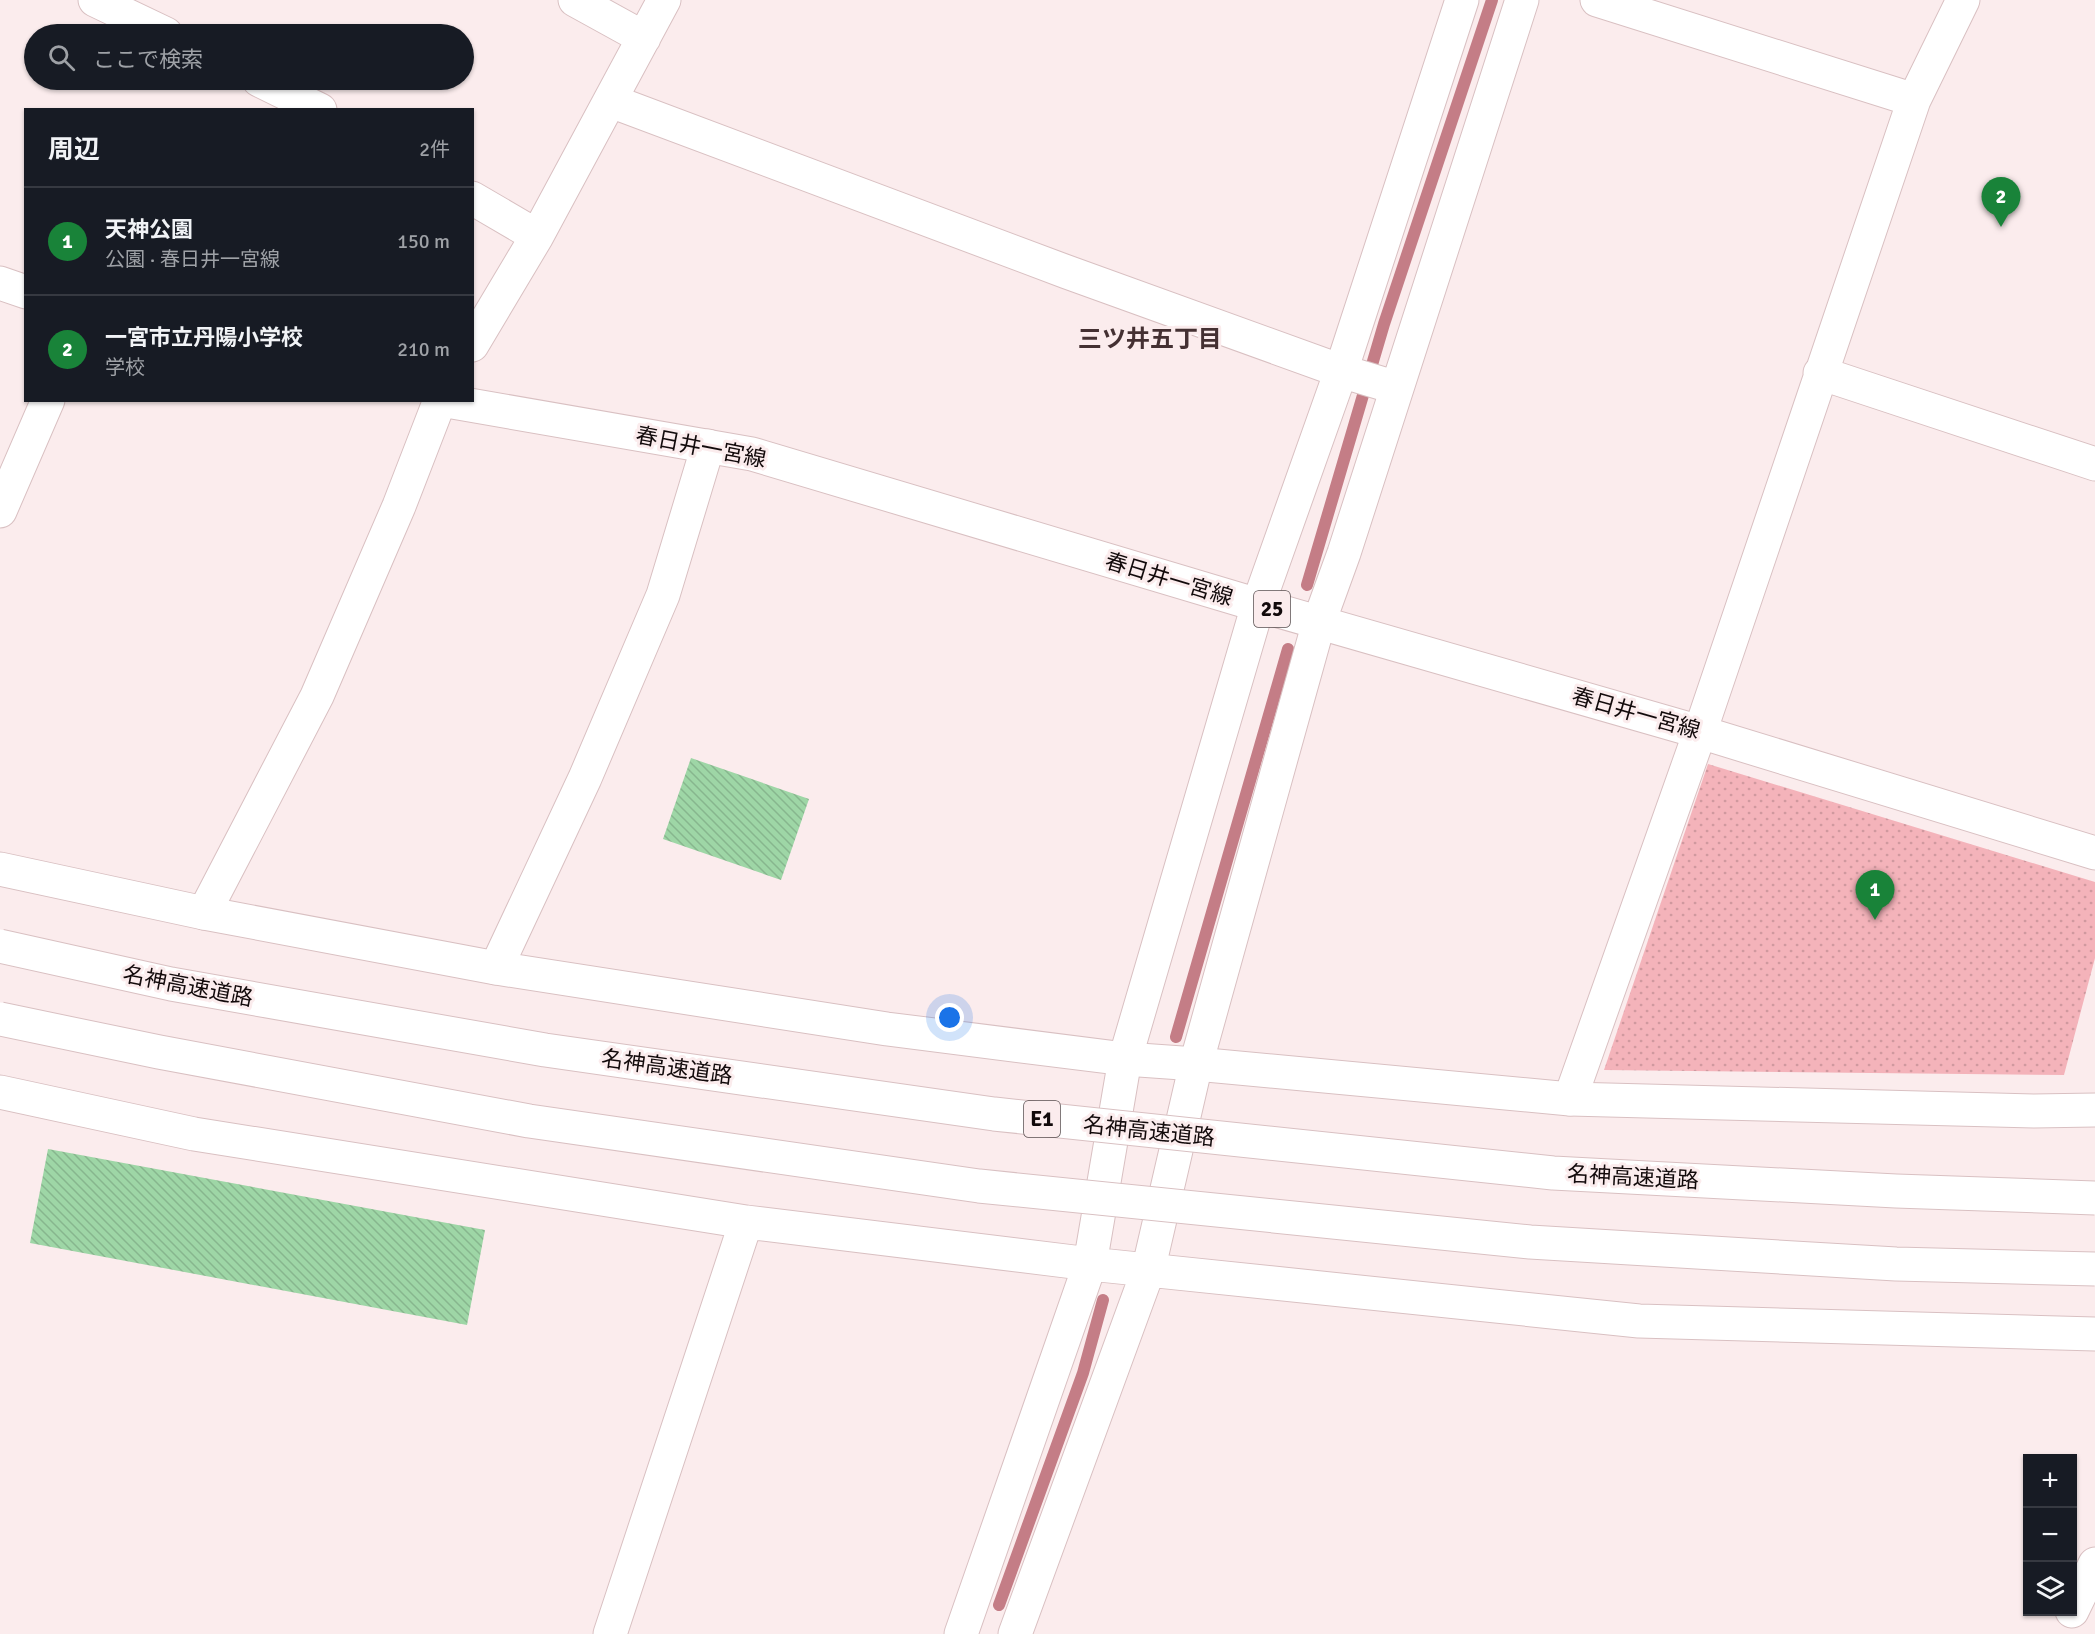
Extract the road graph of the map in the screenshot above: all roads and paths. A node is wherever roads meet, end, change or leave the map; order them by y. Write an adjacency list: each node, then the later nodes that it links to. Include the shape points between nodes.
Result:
1 (95, 0): 8 (main road)
2 (576, 0): 9 (main road)
3 (664, 0): 9 (main road)
4 (1462, 0): 19 (main road)
5 (1522, 0): 21 (main road)
6 (1597, 0): 11 (main road)
7 (1963, 0): 11 (main road)
8 (145, 24)
9 (644, 38): 12 (main road)
10 (279, 90): 13 (main road)
11 (1914, 100): 20 (main road)
12 (611, 101): 15 (main road); 19 (main road)
13 (316, 108)
14 (474, 199): 15 (main road)
15 (537, 236): 18 (main road)
16 (0, 283): 17 (main road)
17 (24, 291)
18 (474, 342)
19 (1341, 371): 21 (main road); 28 (main road)
20 (1820, 373): 26 (main road); 30 (main road)
21 (1397, 388): 29 (main road)
22 (47, 402): 27 (main road)
23 (439, 402): 33 (main road, via 317,696)
24 (452, 402): 25 (main road, 春日井一宮線 / 25)
25 (708, 446): 28 (main road, 春日井一宮線 / 25, via 752,454); 35 (main road, via 663,595 585,778)
26 (2095, 464)
27 (0, 511)
28 (1258, 605): 29 (main road, 春日井一宮線 / 25); 37 (main road)
29 (1319, 622): 30 (main road, 春日井一宮線 / 25); 38 (main road)
30 (1700, 732): 31 (main road, 春日井一宮線 / 25); 40 (main road)
31 (2095, 853)
32 (0, 869): 33 (main road)
33 (204, 913): 35 (main road)
34 (0, 946): 42 (main road, 名神高速道路 / E1, bridge, via 171,984 545,1050 993,1114 1552,1173)
35 (496, 968): 37 (main road, via 886,1029)
36 (0, 1019): 45 (main road, bridge, via 530,1121 980,1186 1530,1242 1896,1264)
37 (1125, 1059): 38 (main road); 44 (main road)
38 (1196, 1064): 40 (main road); 46 (main road)
39 (0, 1092): 43 (main road, via 194,1134)
40 (1570, 1099): 41 (main road)
41 (2095, 1110)
42 (2095, 1198)
43 (746, 1222): 44 (main road); 52 (main road)
44 (1090, 1264): 46 (main road); 51 (main road)
45 (2095, 1269)
46 (1148, 1270): 47 (main road, via 1639,1321); 54 (main road)
47 (2095, 1334)
48 (2095, 1564): 49 (main road)
49 (2077, 1601)
50 (2070, 1616): 55 (main road)
51 (962, 1631): 53 (main road)
52 (610, 1634)
53 (1003, 1634)
54 (1015, 1634)
55 (2062, 1634)

